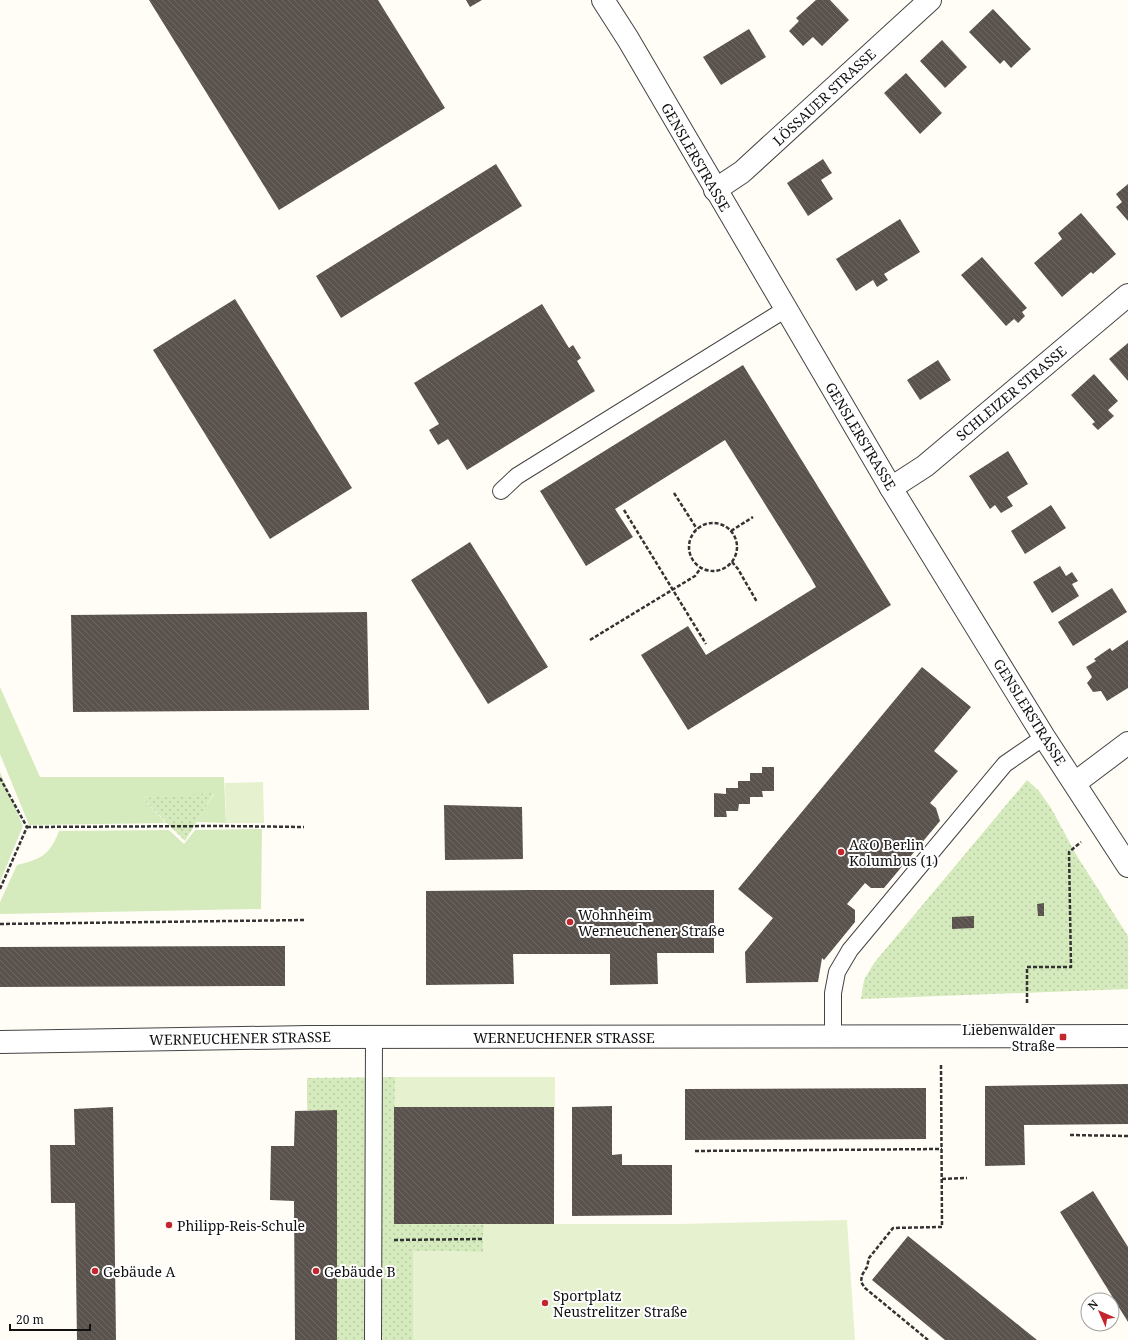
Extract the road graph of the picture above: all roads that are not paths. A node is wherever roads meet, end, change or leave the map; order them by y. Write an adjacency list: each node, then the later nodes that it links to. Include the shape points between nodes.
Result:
1 (603, 0): 3 (street, GENSLERSTRASSE)
2 (930, 0): 3 (street, LÖSSAUER STRASSE, via 742,172)
3 (715, 190): 5 (street, GENSLERSTRASSE)
4 (1128, 295): 6 (street, SCHLEIZER STRASSE, via 925,466)
5 (786, 309): 6 (street, GENSLERSTRASSE); 7 (lane, via 516,476)
6 (891, 488): 8 (street, GENSLERSTRASSE)
7 (501, 491)
8 (1044, 737): 10 (street, GENSLERSTRASSE); 14 (lane, via 1005,764 850,950 837,972 833,993)
9 (1128, 743): 10 (street)
10 (1075, 783): 11 (street, GENSLERSTRASSE)
11 (1128, 866)
12 (1128, 1036): 14 (street, WERNEUCHENER STRASSE)
13 (374, 1037): 14 (street, WERNEUCHENER STRASSE); 15 (street, WERNEUCHENER STRASSE); 16 (lane)
14 (833, 1037)
15 (0, 1042)
16 (373, 1340)

